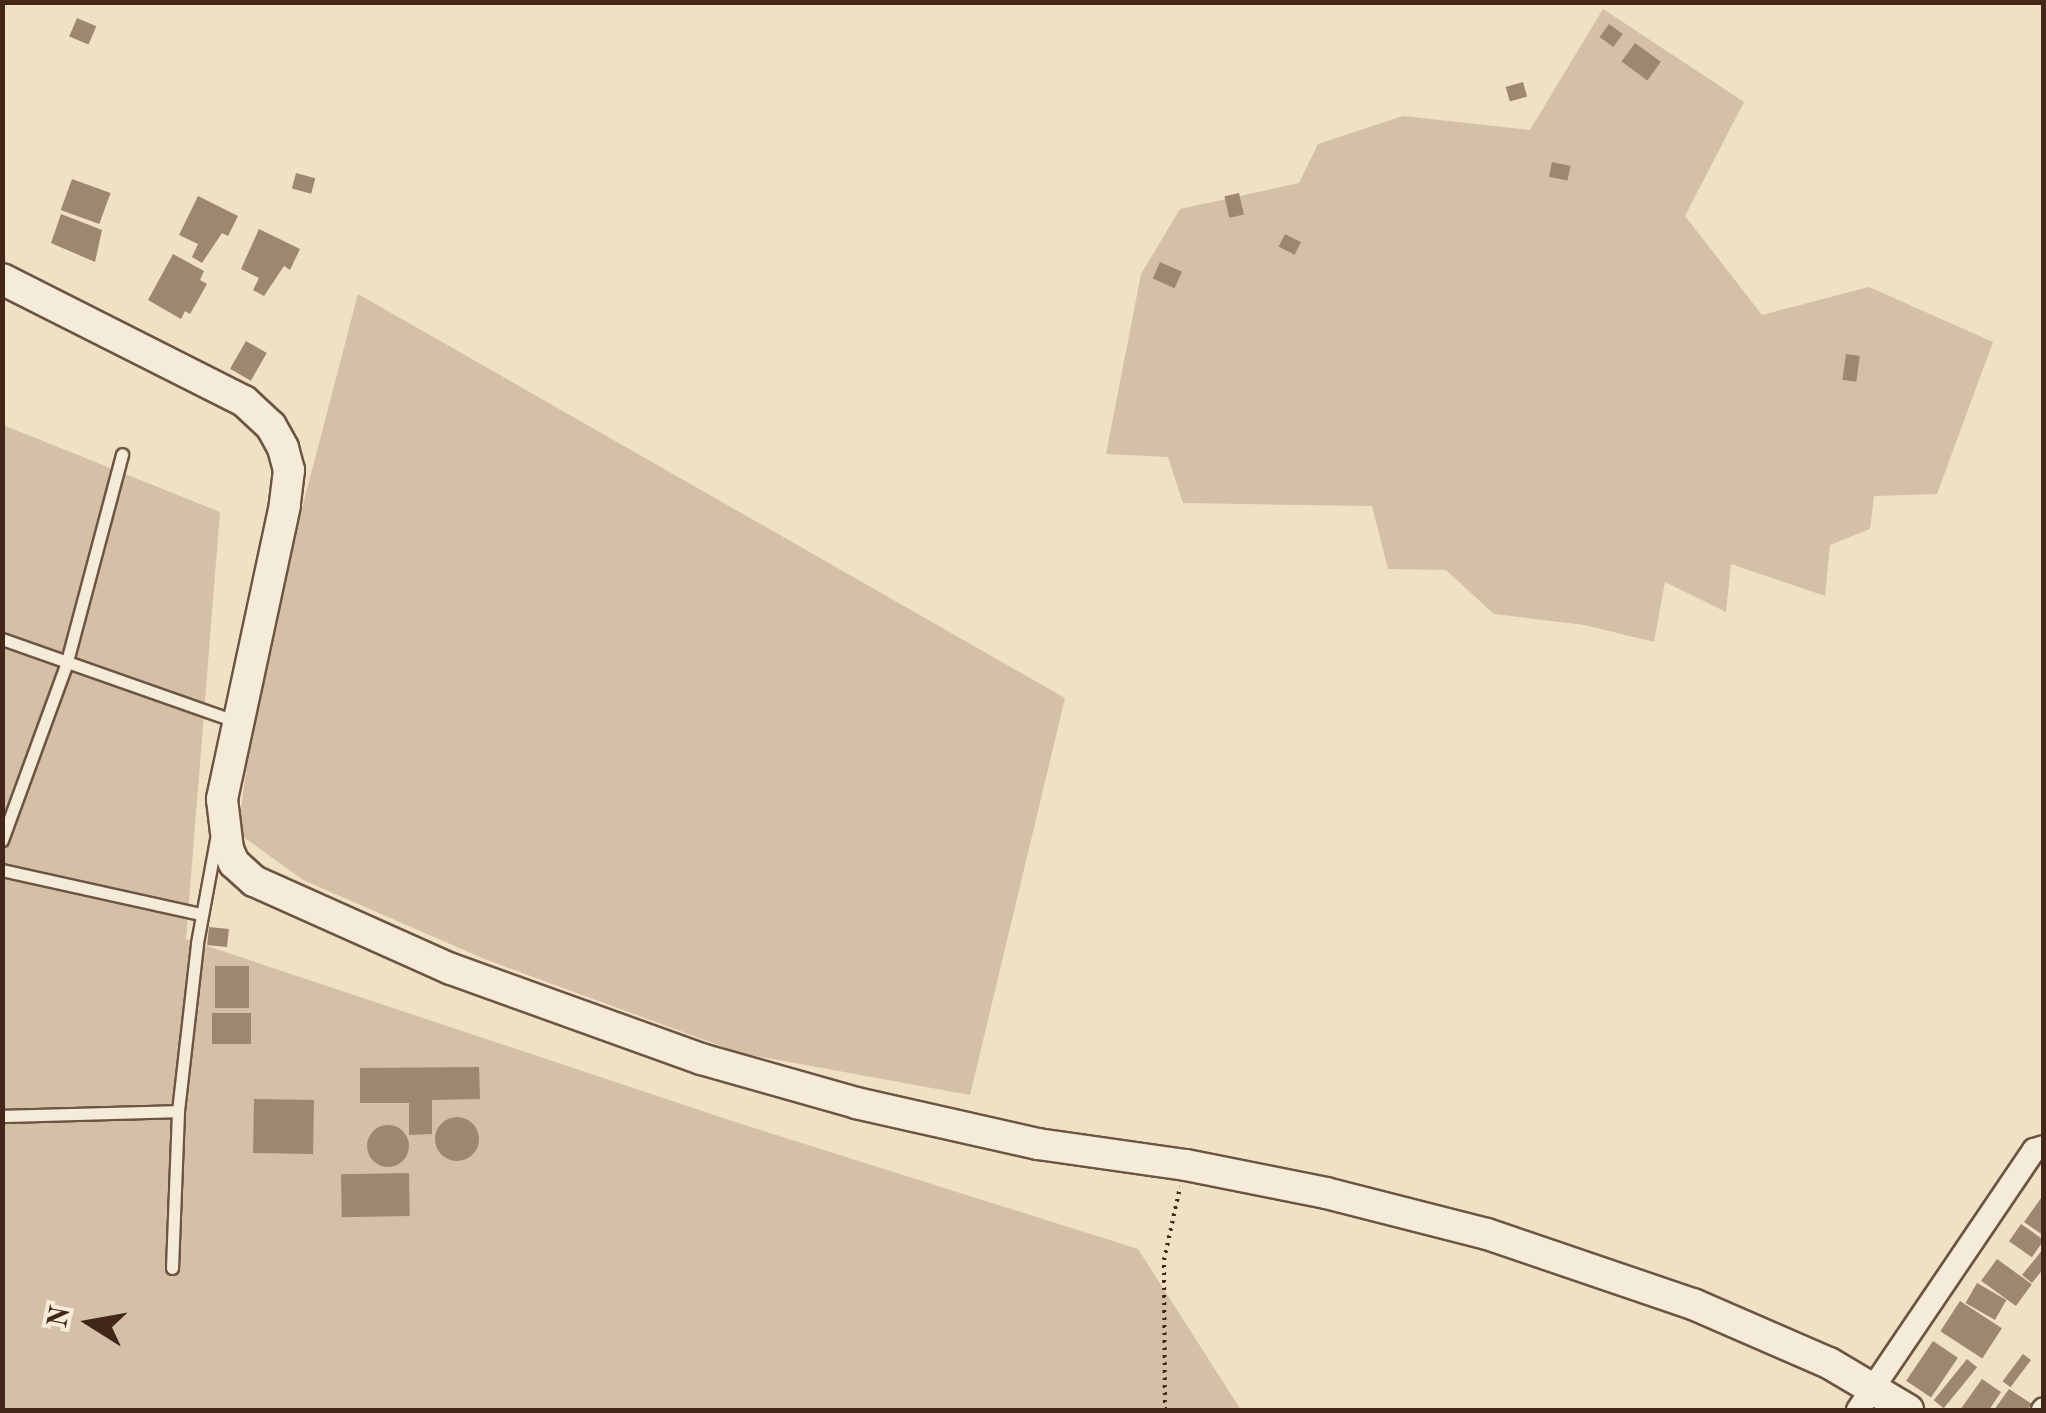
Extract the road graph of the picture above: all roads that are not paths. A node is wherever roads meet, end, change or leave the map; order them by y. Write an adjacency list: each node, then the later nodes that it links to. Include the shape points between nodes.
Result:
1 (2, 279): 5 (street, via 244,401 272,426 288,470 286,504)
2 (122, 454): 4 (lane)
3 (2, 640): 4 (lane)
4 (66, 665): 5 (lane); 7 (lane)
5 (239, 723): 6 (street)
6 (221, 815): 9 (lane); 14 (street, via 234,863 254,880 487,982 856,1104 1038,1144 1186,1165 1487,1234 1694,1304)
7 (2, 840)
8 (2, 870): 9 (lane)
9 (202, 914): 10 (lane)
10 (178, 1111): 11 (lane); 13 (lane)
11 (2, 1116)
12 (2044, 1147): 14 (street, via 2034,1150)
13 (172, 1268)
14 (1866, 1399): 15 (street)
15 (1908, 1410)

